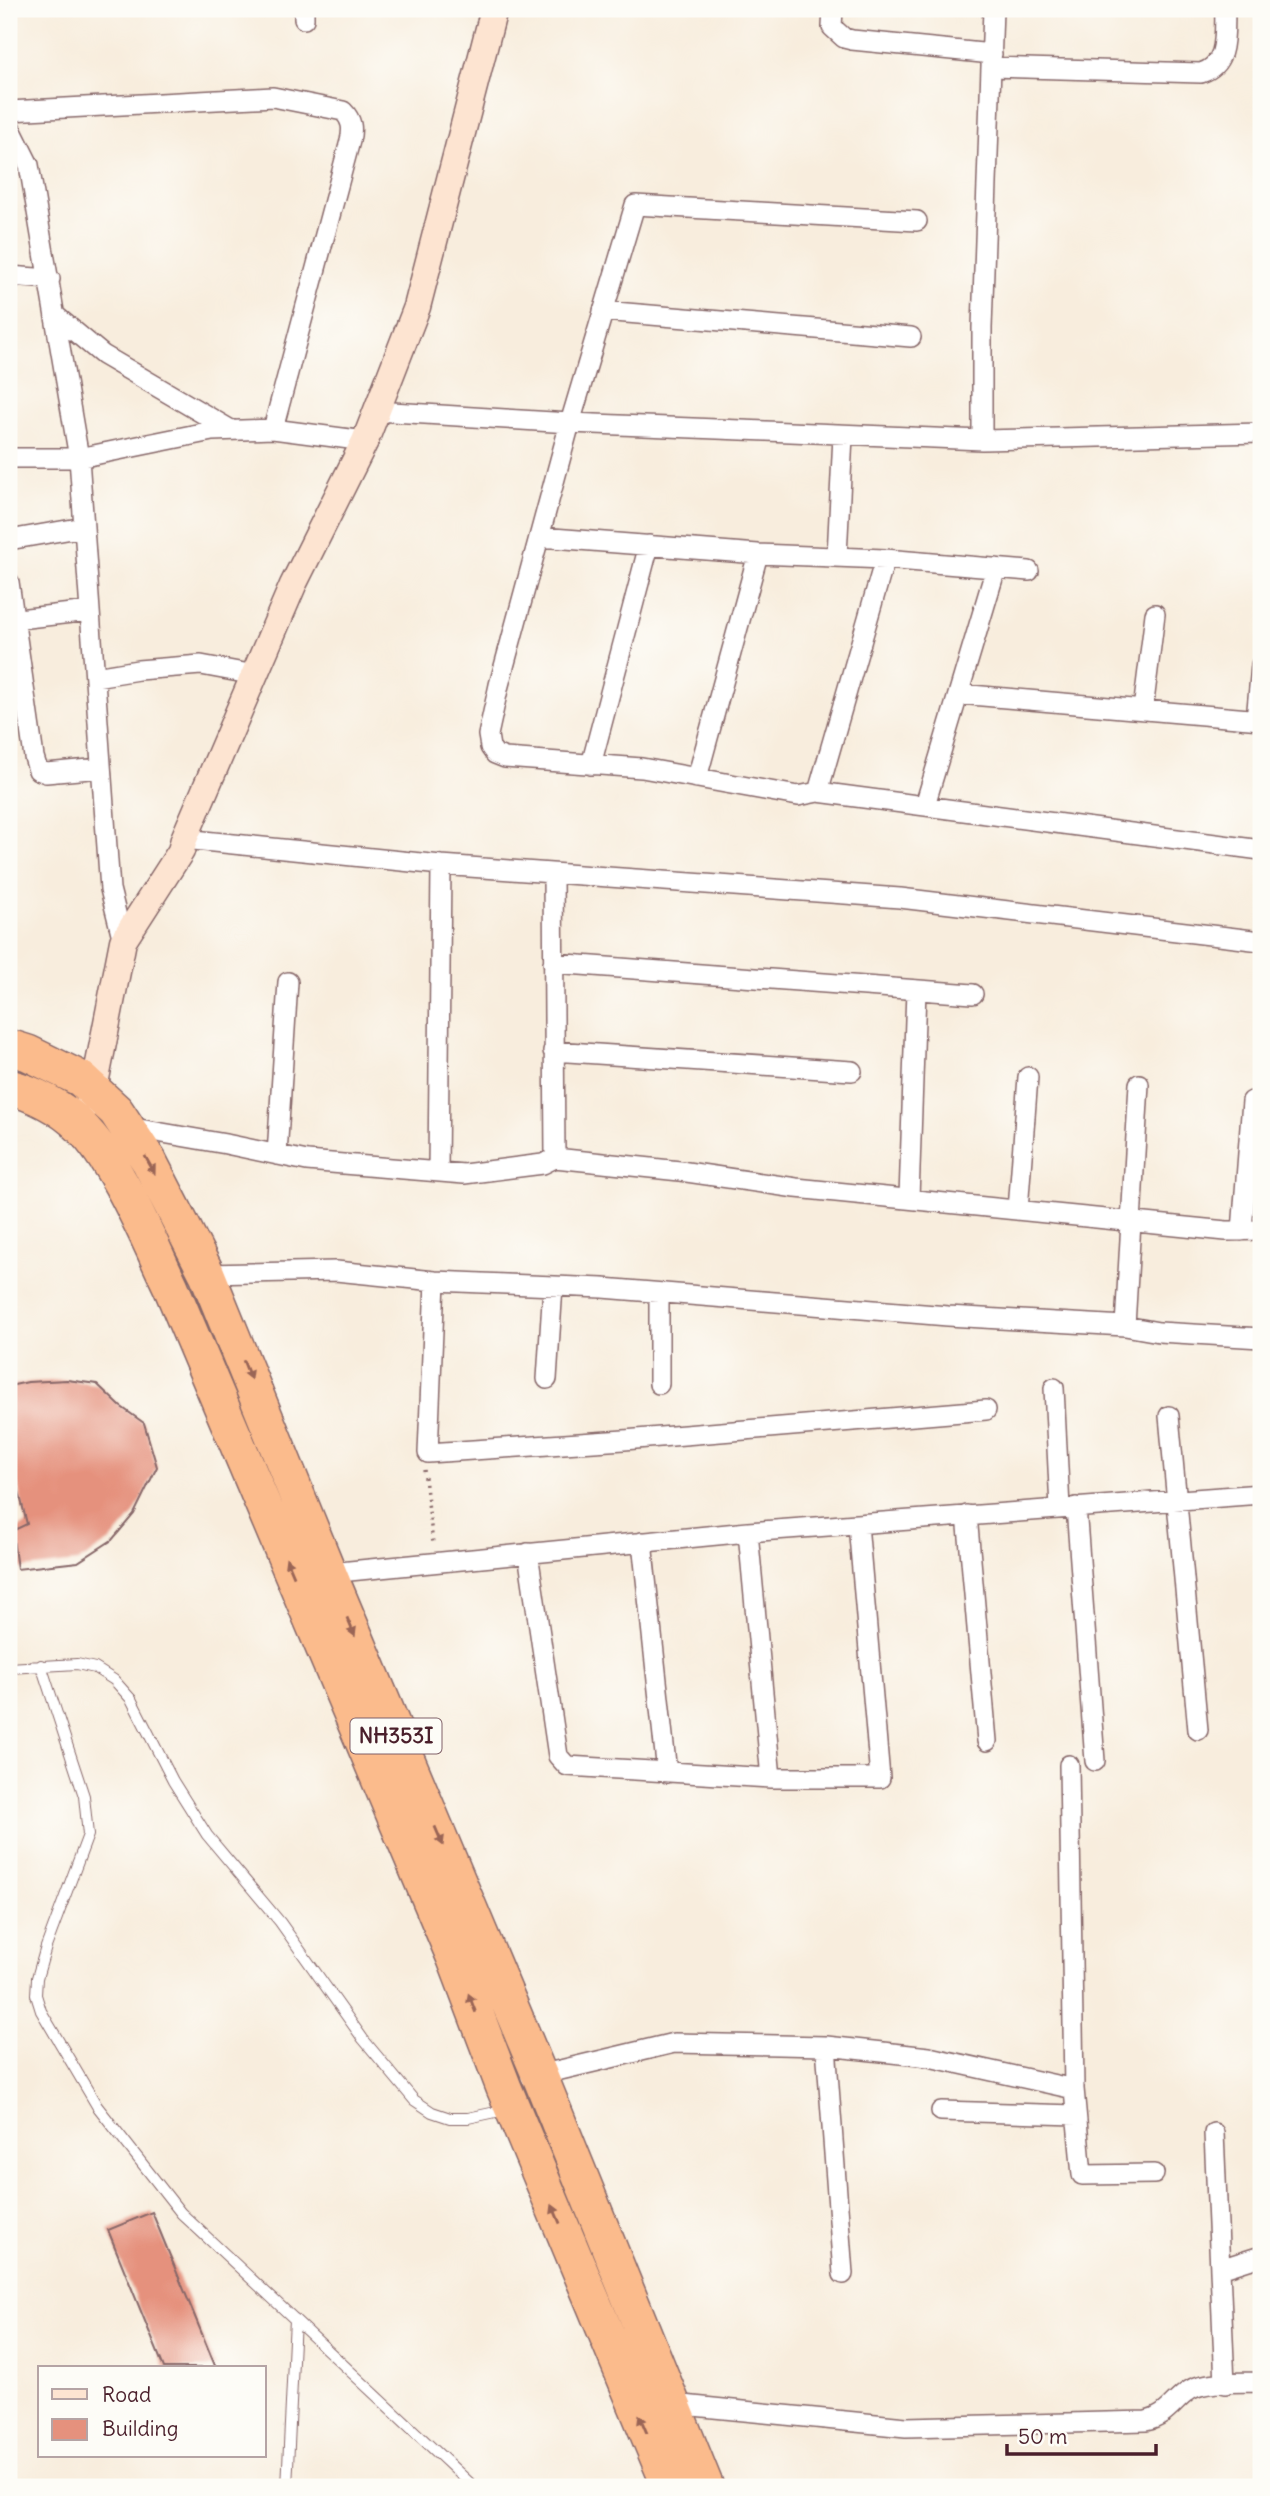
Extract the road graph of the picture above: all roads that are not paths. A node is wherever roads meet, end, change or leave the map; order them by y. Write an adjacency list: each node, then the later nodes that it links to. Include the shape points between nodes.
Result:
1 (494, 9): 14 (street, via 417,307)
2 (833, 9): 5 (street, via 832,27 844,38)
3 (993, 9): 5 (street)
4 (1225, 9): 5 (street, via 1223,52 1217,64 1200,73)
5 (992, 60): 20 (street)
6 (9, 111): 16 (street, via 273,97 343,111 350,118 350,141)
7 (9, 125): 10 (street, via 29,165)
8 (917, 221): 11 (street, via 635,205)
9 (9, 276): 10 (street)
10 (50, 279): 12 (street)
11 (603, 311): 13 (street); 15 (street)
12 (56, 316): 17 (street, via 103,355); 23 (street)
13 (911, 337)
14 (376, 411): 15 (street); 21 (street)
15 (570, 423): 19 (street); 25 (street)
16 (273, 429): 17 (street); 21 (street)
17 (232, 430): 23 (street)
18 (1261, 433): 20 (street)
19 (843, 436): 20 (street); 29 (street)
20 (982, 440)
21 (365, 441): 38 (street, via 293,585)
22 (9, 458): 23 (street)
23 (79, 458): 24 (street)
24 (84, 527): 26 (street); 34 (street)
25 (540, 537): 27 (street); 43 (street, via 499,685 488,736 490,747 505,758)
26 (9, 540)
27 (649, 545): 28 (street); 43 (street)
28 (758, 554): 29 (street); 45 (street)
29 (837, 556): 30 (street)
30 (885, 559): 31 (street); 46 (street)
31 (996, 568): 32 (street); 40 (street)
32 (1029, 570)
33 (9, 582): 36 (street)
34 (90, 611): 36 (street); 39 (street)
35 (1155, 614): 41 (street)
36 (12, 620): 44 (street, via 38,770)
37 (1261, 665): 42 (street)
38 (255, 675): 39 (street, via 201,665); 48 (street)
39 (95, 677): 44 (street)
40 (959, 694): 41 (street); 47 (street)
41 (1143, 710): 42 (street)
42 (1259, 720)
43 (591, 765): 45 (street)
44 (101, 768): 52 (street, via 110,889)
45 (697, 778): 46 (street, via 798,796)
46 (818, 792): 47 (street)
47 (925, 805): 49 (street)
48 (184, 839): 50 (street); 52 (street, via 181,851)
49 (1261, 850)
50 (441, 865): 51 (street); 70 (street)
51 (553, 874): 53 (street, via 900,898); 54 (street)
52 (123, 941): 64 (street)
53 (1261, 942)
54 (553, 963): 56 (street); 59 (street)
55 (288, 982): 68 (street)
56 (916, 990): 57 (street); 71 (street)
57 (973, 994)
58 (9, 1047): 64 (highway, NH353I, via 57,1065)
59 (553, 1051): 60 (street); 69 (street)
60 (852, 1072)
61 (1028, 1077): 72 (street)
62 (1139, 1084): 73 (street)
63 (9, 1087): 66 (highway, NH353I, via 53,1106)
64 (94, 1089): 66 (street); 67 (highway, NH353I)
65 (1252, 1101): 74 (street)
66 (80, 1125): 106 (highway, NH353I, one-way to 66, via 455,1959 171,1287 124,1192)
67 (128, 1127): 68 (street); 75 (highway, NH353I, one-way to 75)
68 (277, 1155): 70 (street)
69 (555, 1158): 70 (street, via 543,1164 464,1174); 71 (street)
70 (438, 1171)
71 (909, 1198): 72 (street)
72 (1018, 1210): 73 (street)
73 (1129, 1221): 74 (street); 79 (street)
74 (1252, 1230)
75 (207, 1274): 76 (street, via 336,1272); 94 (highway, NH353I, one-way to 94)
76 (435, 1281): 77 (street); 84 (street, via 428,1453)
77 (553, 1286): 78 (street); 81 (street)
78 (659, 1293): 79 (street); 82 (street)
79 (1125, 1326): 80 (street)
80 (1261, 1338)
81 (547, 1379)
82 (659, 1384)
83 (1054, 1388): 88 (street)
84 (986, 1410)
85 (1169, 1416): 87 (street)
86 (1261, 1494): 87 (street)
87 (1178, 1501): 88 (street); 97 (street)
88 (1068, 1507): 89 (street); 99 (street)
89 (967, 1516): 90 (street); 98 (street)
90 (858, 1524): 91 (street); 102 (street, via 880,1778)
91 (748, 1532): 92 (street); 102 (street)
92 (642, 1542): 93 (street); 101 (street)
93 (528, 1553): 94 (street); 101 (street, via 558,1756 567,1766)
94 (329, 1573): 104 (highway, NH353I, one-way to 104)
95 (41, 1665): 96 (lane); 106 (lane, via 95,1668 131,1699 207,1835 281,1922 363,2039 414,2100 450,2118 468,2118); 114 (lane, via 84,1796 88,1835 37,1978 41,2011 97,2106 181,2213)
96 (9, 1668)
97 (1198, 1730)
98 (988, 1741)
99 (1095, 1761)
100 (1069, 1765): 105 (street)
101 (667, 1773): 102 (street)
102 (771, 1778)
103 (826, 2046): 104 (street, via 674,2043); 105 (street, via 929,2057); 113 (street)
104 (538, 2074): 106 (street); 117 (highway, NH353I)
105 (1074, 2089): 108 (street)
106 (508, 2098): 120 (highway, NH353I, one-way to 106)
107 (940, 2111): 108 (street)
108 (1076, 2115): 110 (street, via 1082,2175)
109 (1214, 2133): 112 (street)
110 (1154, 2174)
111 (1261, 2256): 112 (street)
112 (1220, 2269): 116 (street)
113 (843, 2274)
114 (295, 2319): 118 (lane); 119 (lane)
115 (1261, 2382): 116 (street)
116 (1225, 2384): 117 (street, via 1188,2391 1164,2414 1146,2421 906,2427)
117 (673, 2404): 121 (highway, NH353I)
118 (287, 2487)
119 (474, 2487)
120 (670, 2487)
121 (706, 2487)

